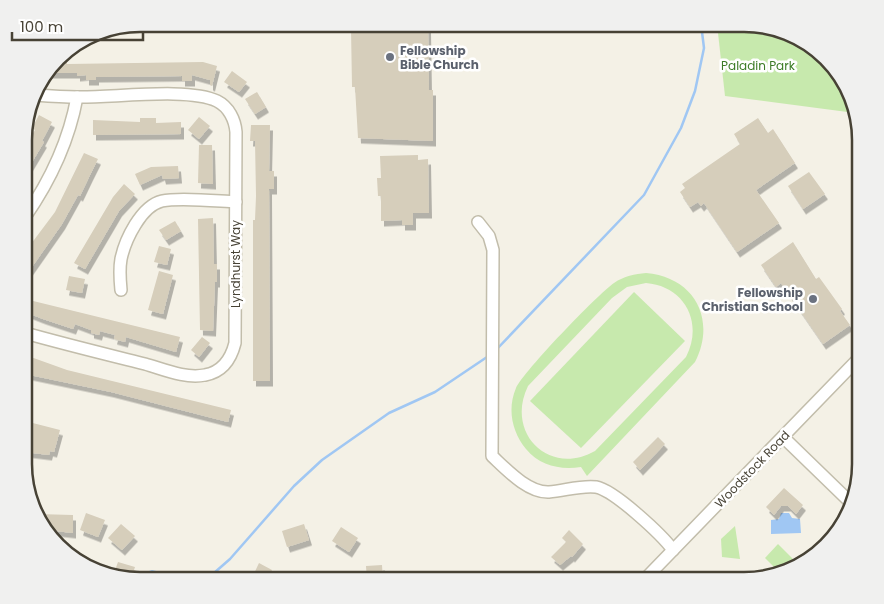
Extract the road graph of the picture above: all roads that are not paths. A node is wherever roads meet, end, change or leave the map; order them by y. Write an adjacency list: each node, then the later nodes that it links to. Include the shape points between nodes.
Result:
1 (43, 95): 2 (street, Lyndhurst Way)
2 (77, 97): 3 (street, Lyndhurst Way, via 187,95 203,96 224,105 235,123); 4 (street, via 63,151)
3 (236, 202): 6 (street, via 169,200 153,205 143,215 126,245 120,266); 7 (street, Lyndhurst Way, via 235,344 229,359 215,371 200,376 171,372)
4 (32, 205)
5 (478, 222): 11 (street, via 489,236 493,250 492,456 537,490 548,492 589,487 603,490 637,514)
6 (120, 290)
7 (32, 335)
8 (851, 366): 9 (street, Woodstock Road)
9 (783, 437): 10 (street); 11 (street, Woodstock Road)
10 (846, 498)
11 (673, 550): 12 (street, Woodstock Road)
12 (653, 571)

